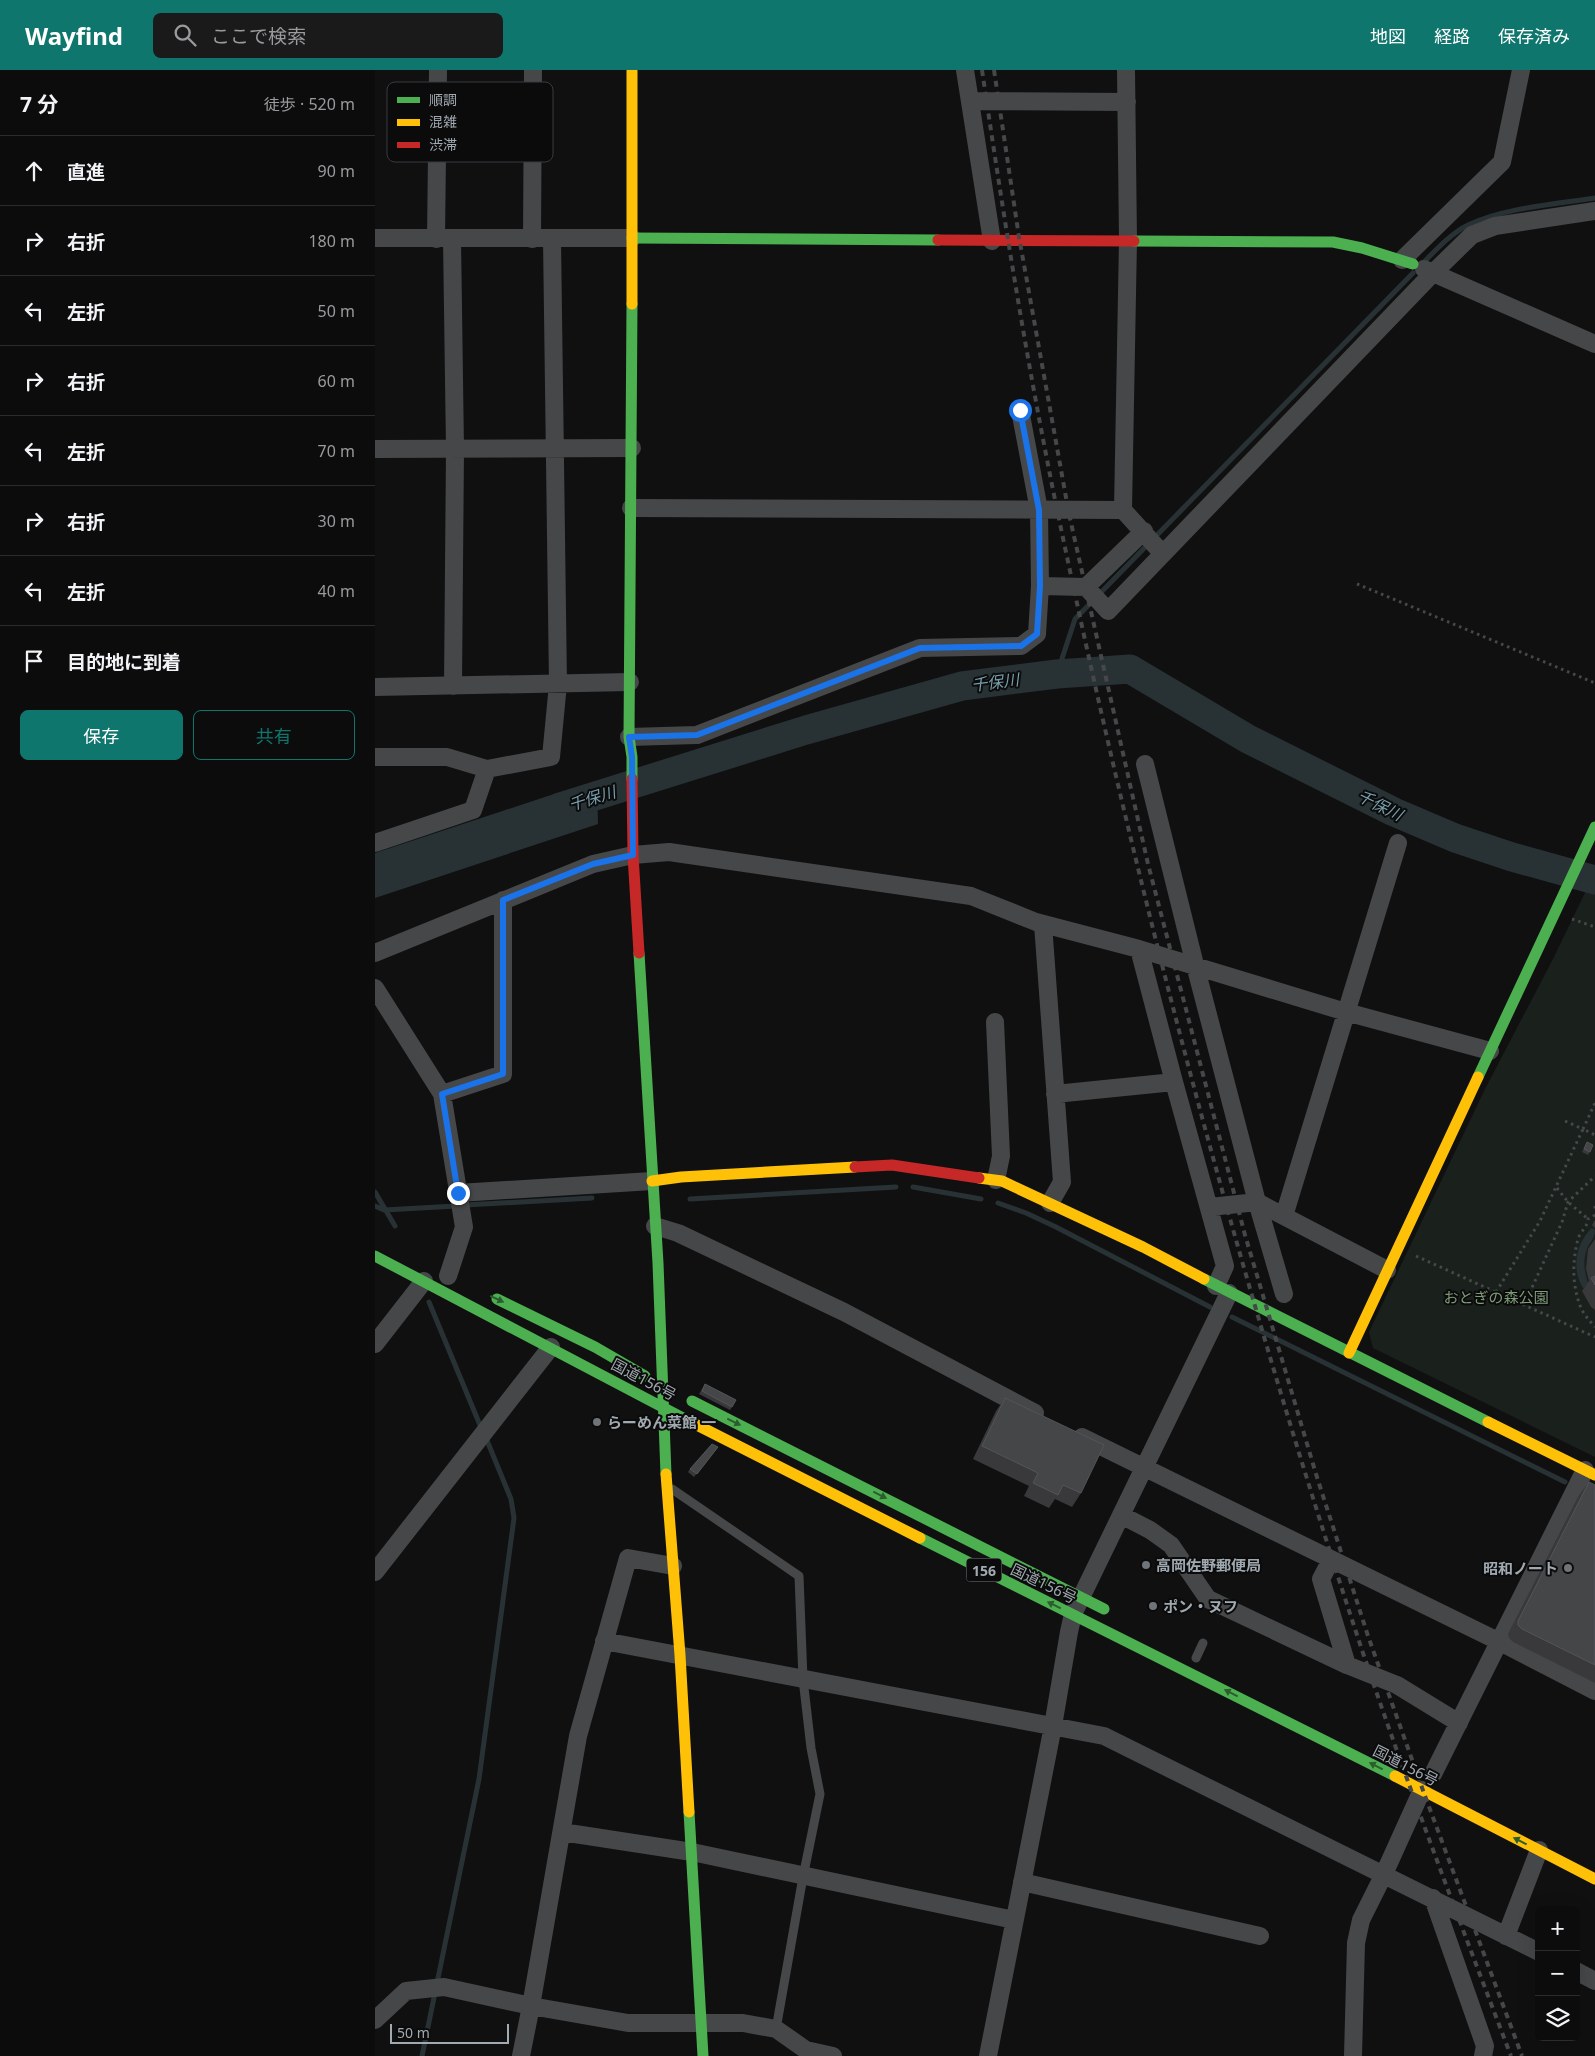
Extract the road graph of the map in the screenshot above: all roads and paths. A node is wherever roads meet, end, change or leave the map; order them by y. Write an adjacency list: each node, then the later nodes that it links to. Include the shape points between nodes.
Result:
1 (631, 70): 12 (main road)
2 (965, 70): 5 (street)
3 (1126, 70): 6 (street)
4 (1521, 70): 17 (street, via 1502,162)
5 (970, 101): 6 (street); 16 (street)
6 (1127, 102): 15 (street)
7 (441, 162): 13 (street)
8 (532, 162): 11 (street)
9 (1595, 211): 17 (street, via 1495,226 1472,235)
10 (375, 238): 13 (street)
11 (532, 238): 13 (street); 14 (street)
12 (632, 238): 14 (street); 16 (main road); 21 (main road)
13 (444, 239): 23 (street)
14 (552, 239): 20 (street)
15 (1128, 240): 16 (main road); 17 (main road, via 1333,242); 26 (street)
16 (992, 241)
17 (1418, 267): 18 (street); 28 (street)
18 (1595, 344)
19 (1020, 410): 25 (street)
20 (554, 448): 21 (street); 23 (street); 34 (street)
21 (632, 448): 24 (main road)
22 (375, 449): 23 (street)
23 (455, 449): 36 (street)
24 (631, 508): 25 (street); 32 (main road)
25 (1039, 510): 26 (street); 30 (street)
26 (1123, 510): 27 (street)
27 (1145, 531): 28 (street); 31 (street)
28 (1162, 553): 31 (street, via 1108,611)
29 (1357, 584): 33 (path)
30 (1040, 586): 31 (street); 37 (street, via 1037,634 1021,646 920,648 697,735)
31 (1086, 588)
32 (630, 682): 34 (street); 37 (main road)
33 (1595, 683)
34 (557, 684): 36 (street); 40 (street, via 551,757)
35 (375, 686): 36 (street)
36 (453, 686)
37 (629, 737): 44 (main road)
38 (375, 756): 40 (street, via 447,757)
39 (1145, 764): 49 (street)
40 (487, 769): 42 (street, via 473,810)
41 (1595, 827): 53 (main road)
42 (375, 843)
43 (1397, 843): 51 (street)
44 (633, 855): 45 (street, via 593,864); 46 (street, via 669,852 971,896); 63 (main road)
45 (503, 900): 48 (street); 55 (street, via 503,1074)
46 (1043, 924): 47 (street); 56 (street)
47 (1139, 948): 49 (street); 54 (street)
48 (375, 953)
49 (1195, 965): 51 (street); 66 (street)
50 (375, 988): 55 (street)
51 (1346, 1012): 53 (street); 71 (street)
52 (995, 1022): 62 (street, via 1001,1156)
53 (1490, 1051): 74 (main road)
54 (1175, 1082): 56 (street); 69 (street)
55 (442, 1094): 65 (street)
56 (1055, 1094): 68 (street, via 1062,1182)
57 (1595, 1103): 59 (path)
58 (1565, 1121): 59 (path)
59 (1583, 1129): 60 (path); 64 (path)
60 (1595, 1135)
61 (1595, 1176): 67 (path)
62 (996, 1180): 63 (main road, via 892,1166); 68 (main road)
63 (652, 1181): 65 (street); 73 (main road)
64 (1556, 1188): 67 (path); 79 (path, via 1540,1221)
65 (458, 1193): 77 (street, via 464,1227)
66 (1257, 1202): 69 (street); 71 (street); 80 (street)
67 (1569, 1202): 72 (path); 82 (path)
68 (1050, 1203): 78 (main road)
69 (1210, 1207): 78 (street, via 1225,1266)
70 (1595, 1215): 72 (path)
71 (1284, 1216): 76 (street)
72 (1588, 1218): 83 (path, via 1573,1258 1581,1310)
73 (655, 1226): 88 (main road); 90 (street, via 679,1233 844,1312)
74 (1397, 1247): 76 (main road); 79 (path)
75 (375, 1256): 77 (main road, 国道156号 / 156)
76 (1387, 1270): 87 (main road)
77 (441, 1277): 85 (street); 86 (main road, 国道156号 / 156)
78 (1223, 1290): 87 (main road); 92 (street)
79 (1496, 1292): 82 (path)
80 (1284, 1294)
81 (489, 1295): 88 (main road, 国道156号 / 156, one-way to 88, via 595,1347)
82 (1524, 1305): 84 (path)
83 (1595, 1327)
84 (1594, 1336)
85 (375, 1344)
86 (551, 1347): 89 (main road, 国道156号 / 156); 98 (street)
87 (1349, 1353): 93 (main road)
88 (671, 1391): 89 (main road); 99 (main road, 国道156号 / 156, one-way to 99)
89 (663, 1406): 94 (main road); 100 (main road, 国道156号 / 156, one-way to 89, via 787,1472)
90 (1050, 1421)
91 (1067, 1430): 92 (street)
92 (1145, 1468): 95 (street); 96 (street, via 1221,1511)
93 (1590, 1473): 103 (street)
94 (667, 1486): 97 (main road); 108 (lane, via 799,1576)
95 (1121, 1514): 99 (street); 107 (street, via 1171,1545 1192,1570 1208,1599)
96 (1331, 1560): 103 (street); 107 (street, via 1321,1579)
97 (673, 1566): 102 (street, via 628,1558); 105 (main road)
98 (375, 1572)
99 (1082, 1597): 100 (street); 101 (main road, 国道156号 / 156)
100 (1073, 1614): 111 (street); 113 (main road, 国道156号 / 156, one-way to 100)
101 (1117, 1616)
102 (604, 1641): 105 (street); 114 (street, via 578,1736)
103 (1500, 1642): 109 (street); 110 (street)
104 (1203, 1643): 106 (lane)
105 (680, 1655): 108 (street); 116 (main road)
106 (1196, 1658)
107 (1347, 1665): 110 (street, via 1397,1685)
108 (803, 1679): 111 (street); 118 (lane, via 811,1748 821,1794)
109 (1595, 1691)
110 (1459, 1723): 112 (street)
111 (1053, 1726): 117 (street, via 1104,1736); 120 (street)
112 (1431, 1773)
113 (1422, 1790): 115 (main road, 国道156号 / 156, one-way to 113); 117 (street)
114 (562, 1832): 116 (street); 128 (street)
115 (1539, 1850): 119 (main road, 国道156号 / 156); 124 (street)
116 (692, 1852): 118 (street); 130 (main road)
117 (1384, 1874): 121 (street); 136 (street, via 1361,1920 1356,1943)
118 (803, 1877): 122 (street); 131 (lane)
119 (1595, 1879)
120 (1022, 1882): 122 (street); 123 (street)
121 (1433, 1898): 124 (street); 137 (street, via 1485,2046)
122 (1014, 1920): 135 (street)
123 (1260, 1936)
124 (1506, 1936): 125 (street)
125 (1537, 1951)
126 (1580, 1974): 127 (street)
127 (1595, 1981)
128 (531, 2006): 129 (street, via 436,1988 406,1991); 130 (street, via 628,2023); 132 (street)
129 (375, 2020)
130 (702, 2023): 131 (street, via 743,2023); 133 (main road)
131 (776, 2029): 134 (street, via 807,2050)
132 (521, 2056)
133 (703, 2056)
134 (833, 2056)
135 (988, 2056)
136 (1353, 2056)
137 (1483, 2056)

